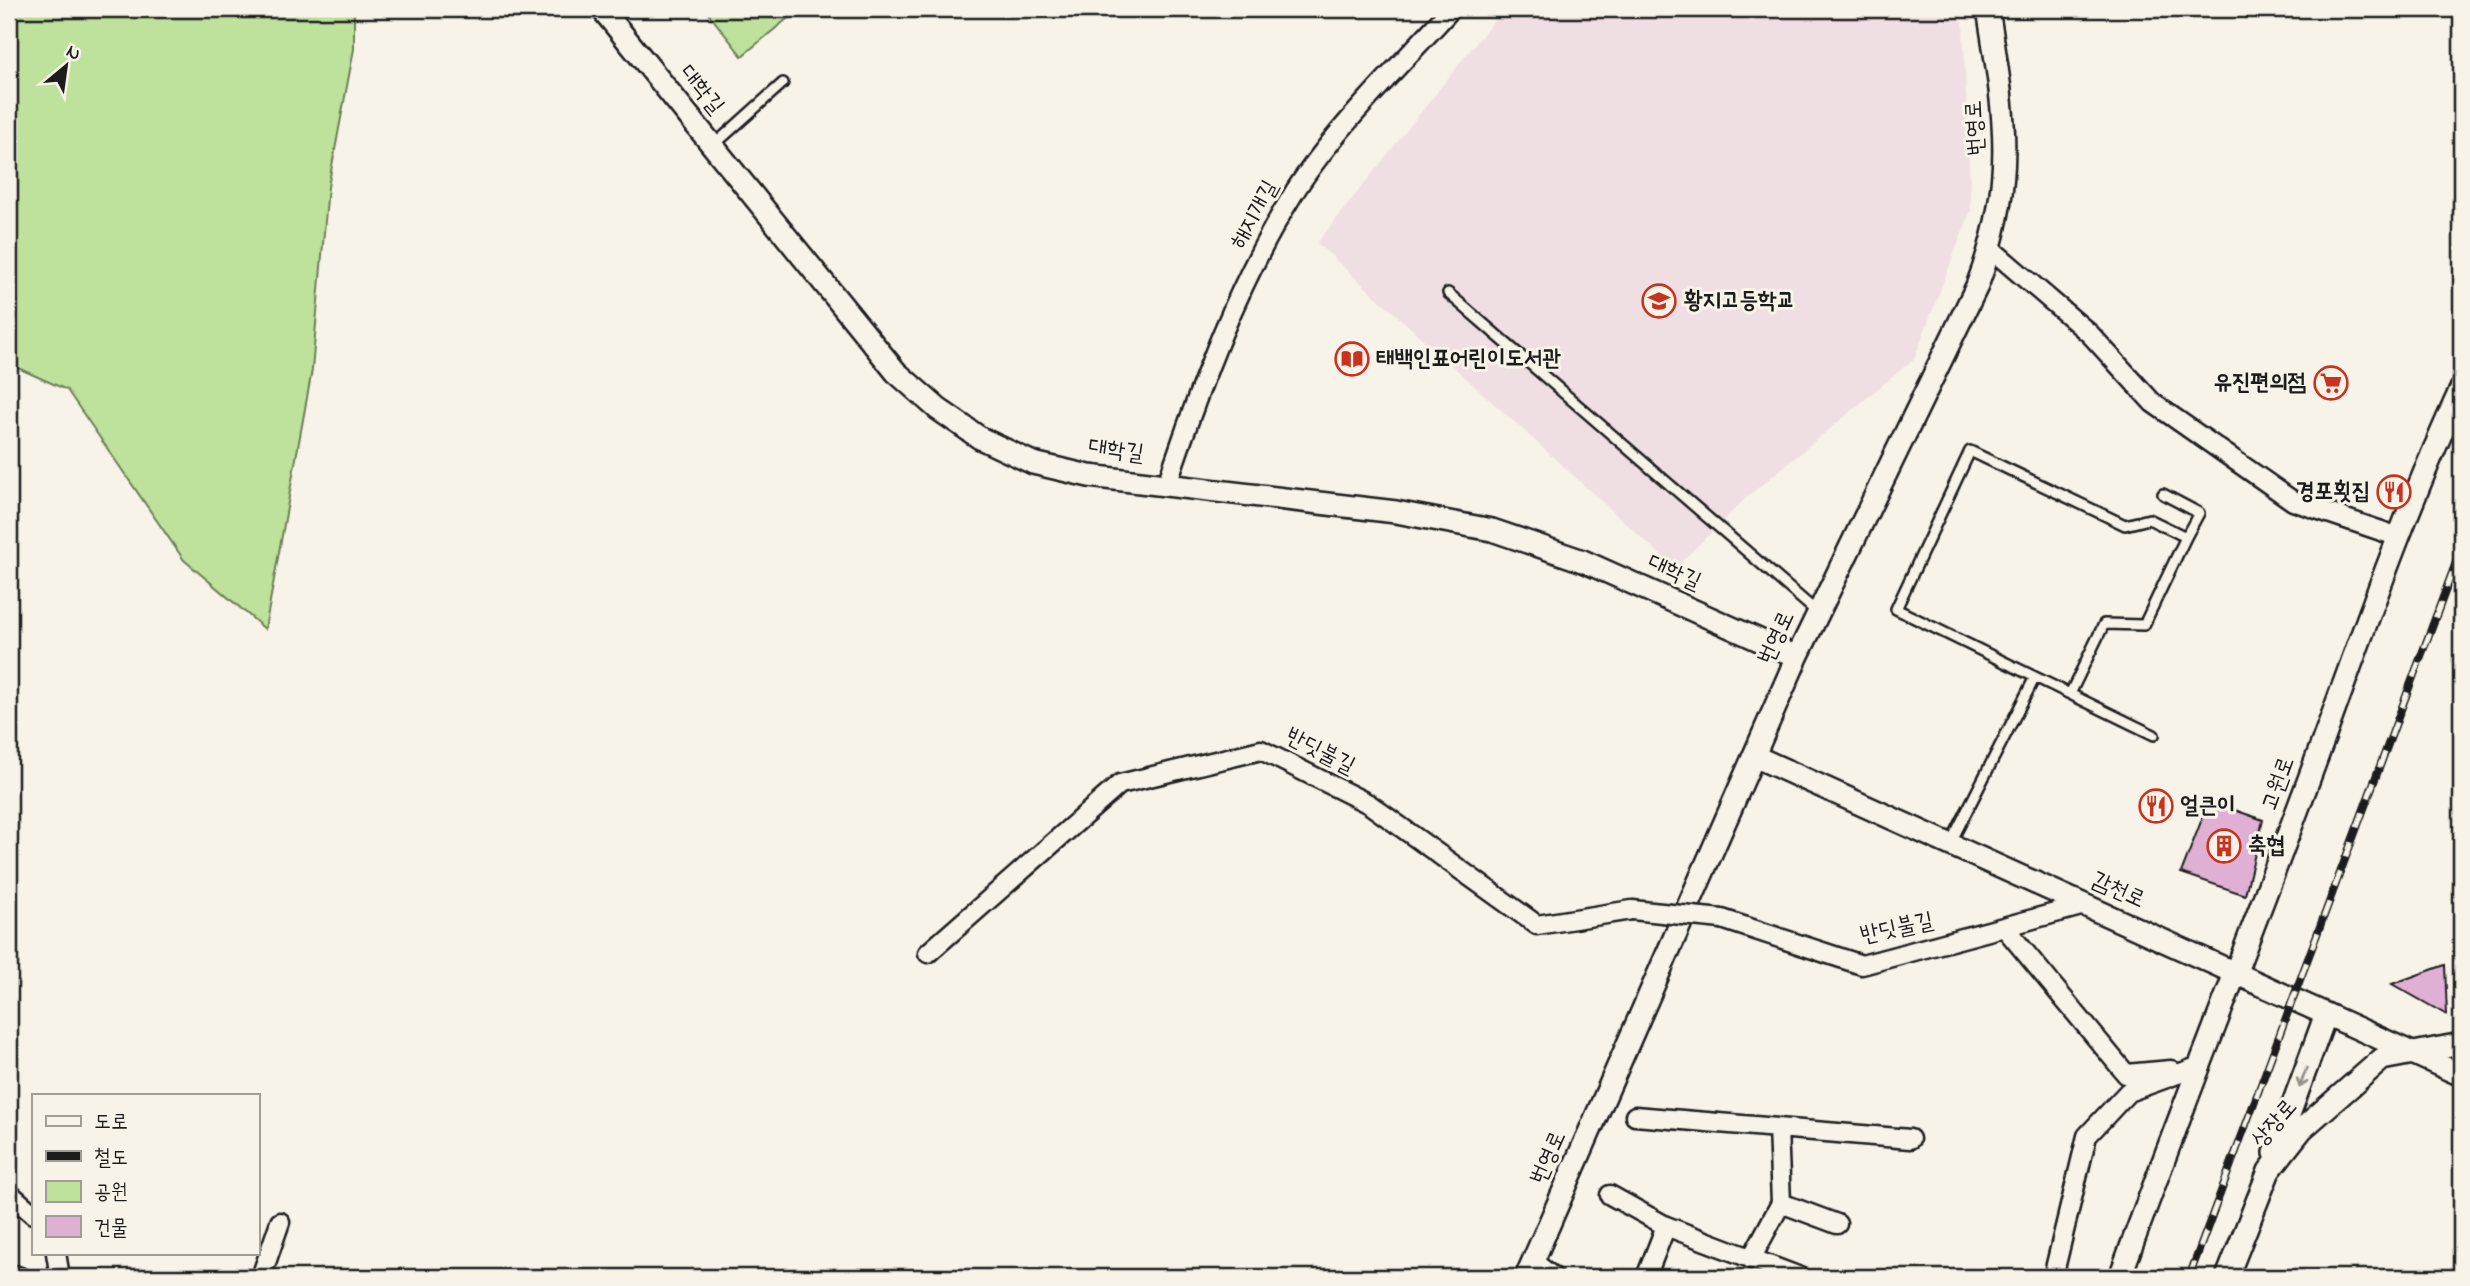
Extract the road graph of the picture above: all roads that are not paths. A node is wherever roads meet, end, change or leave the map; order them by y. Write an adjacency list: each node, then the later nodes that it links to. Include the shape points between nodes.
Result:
1 (602, 9): 5 (street, 대학길)
2 (1451, 9): 9 (street, 해지개길, via 1296,190 1206,368)
3 (1988, 9): 6 (street, 번영로, via 2006,147)
4 (783, 82): 5 (lane)
5 (713, 146): 9 (street, 대학길, via 896,372 938,409 980,438 1033,463 1089,476)
6 (1991, 249): 12 (street, via 2090,334 2154,403 2293,501); 13 (street, 번영로)
7 (1448, 293): 13 (lane)
8 (2461, 389): 12 (street, 고원로)
9 (1167, 484): 14 (street, 대학길, via 1396,512 1492,530 1583,561)
10 (2163, 495): 11 (lane, via 2199,513)
11 (2186, 537): 15 (lane, via 2149,519 2125,525 1969,452 1896,609); 16 (lane, via 2144,625 2104,624)
12 (2399, 537): 23 (street, 고원로)
13 (1818, 613): 14 (street, 번영로)
14 (1797, 657): 18 (street, 번영로)
15 (2035, 677): 16 (lane); 19 (lane)
16 (2070, 694): 17 (lane)
17 (2154, 735)
18 (1754, 756): 19 (street, 감천로); 42 (street, 번영로)
19 (1950, 844): 20 (street, 감천로)
20 (2085, 905): 21 (street, 반딧불길); 23 (street, 감천로)
21 (2005, 928): 22 (street, 반딧불길, bridge, via 1861,965 1721,919 1632,910 1537,925 1369,804 1261,750 1120,784); 27 (street, via 2126,1074)
22 (928, 953)
23 (2236, 974): 24 (street, 감천로); 27 (street, 고원로)
24 (2326, 1014): 26 (street, 감천로); 32 (street, one-way to 32)
25 (2461, 1044): 26 (street, 상장로)
26 (2415, 1054): 28 (street, 감천로); 32 (street, 상장로, via 2382,1059 2302,1129)
27 (2197, 1067): 50 (street, via 2128,1092 2087,1136); 51 (street, 고원로)
28 (2461, 1075)
29 (1635, 1116): 30 (street)
30 (1778, 1128): 31 (street); 35 (street)
31 (1910, 1139)
32 (2269, 1171): 52 (street, 상장로)
33 (9, 1193): 36 (street)
34 (1610, 1195): 39 (street)
35 (1781, 1203): 38 (street); 41 (street)
36 (32, 1213)
37 (280, 1222): 46 (street)
38 (1837, 1224)
39 (1666, 1226): 41 (street); 48 (street)
40 (56, 1254): 45 (street)
41 (1751, 1259): 49 (street)
42 (1529, 1269): 47 (street)
43 (9, 1273): 44 (street)
44 (20, 1277)
45 (60, 1277)
46 (261, 1277)
47 (1553, 1277)
48 (1646, 1277)
49 (1800, 1277)
50 (2053, 1277)
51 (2120, 1277)
52 (2227, 1277)

